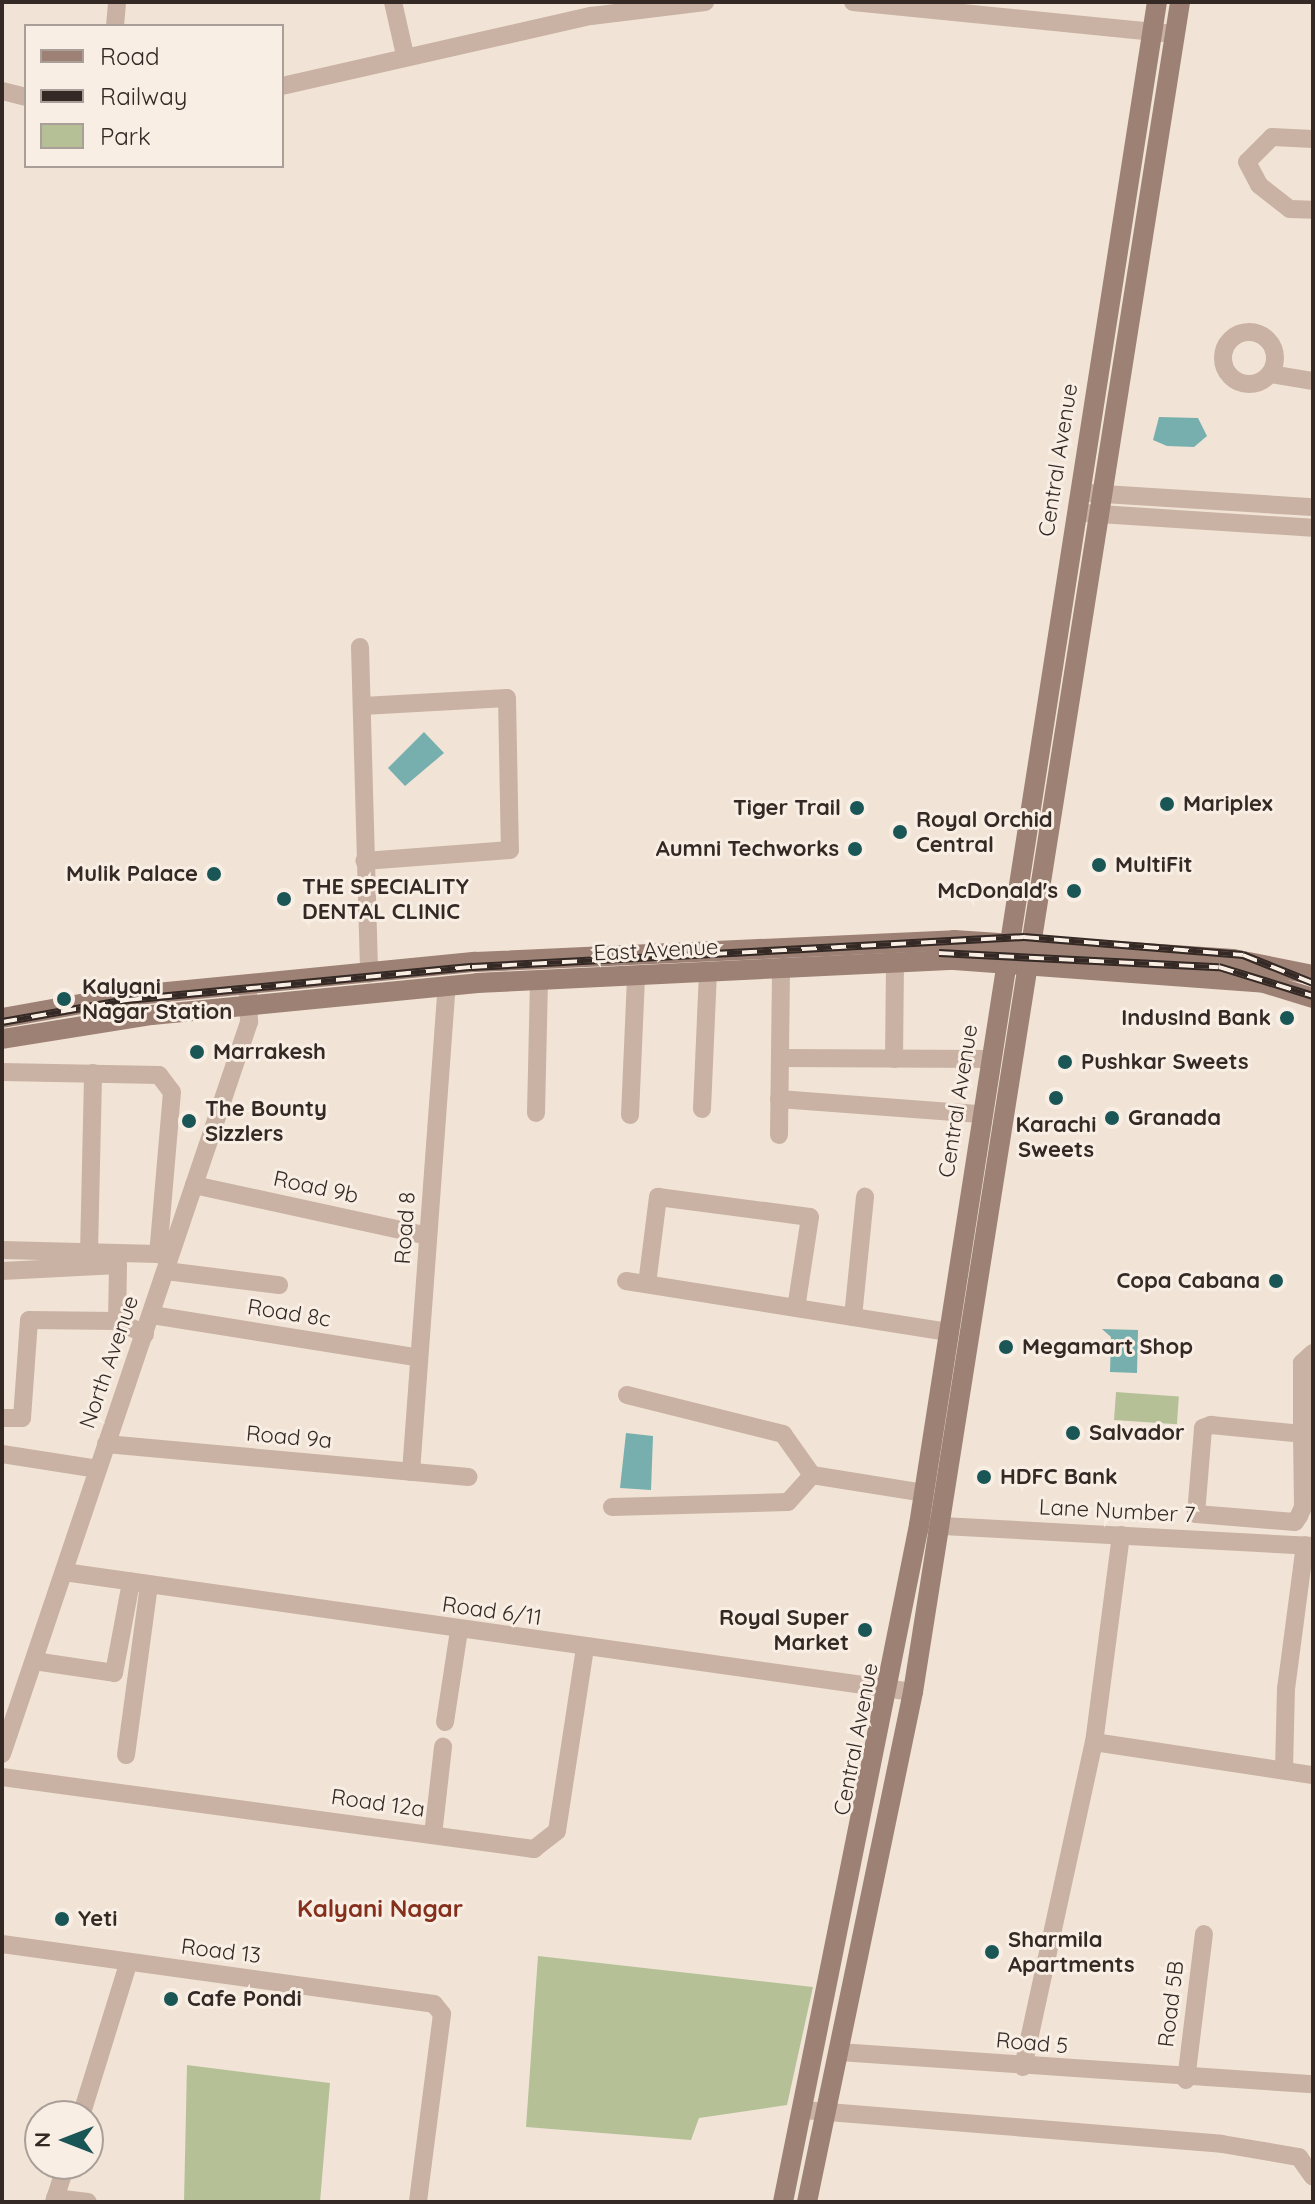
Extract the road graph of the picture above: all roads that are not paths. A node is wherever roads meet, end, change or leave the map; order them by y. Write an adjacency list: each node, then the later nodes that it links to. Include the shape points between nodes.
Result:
1 (117, 2): 9 (street)
2 (393, 2): 12 (street)
3 (705, 2): 8 (street)
4 (853, 2): 7 (street)
5 (1157, 2): 10 (street, Central Avenue)
6 (1180, 2): 11 (street, Central Avenue)
7 (893, 4): 10 (street)
8 (589, 9): 12 (street)
9 (115, 24)
10 (1152, 31): 11 (street); 20 (street, Central Avenue)
11 (1174, 34): 21 (street, Central Avenue)
12 (405, 55): 13 (street)
13 (284, 85)
14 (2, 91): 15 (street)
15 (24, 96)
16 (1313, 139): 17 (street, via 1272,137 1247,162 1259,185 1290,209)
17 (1313, 210)
18 (1270, 374): 19 (street)
19 (1313, 381)
20 (1074, 502): 21 (street); 27 (street, Central Avenue)
21 (1103, 504): 22 (street); 23 (street); 28 (street, Central Avenue)
22 (1313, 507)
23 (1313, 528)
24 (360, 647): 25 (street)
25 (363, 706): 26 (street); 26 (street, via 507,698 510,850)
26 (364, 861): 33 (street)
27 (1006, 941): 28 (street, East Avenue); 30 (street, Central Avenue); 33 (street, East Avenue, via 475,962)
28 (1029, 954): 30 (street, East Avenue); 35 (street, East Avenue, via 1233,959); 39 (street, East Avenue, via 1264,983); 82 (street, Central Avenue)
29 (895, 963): 30 (street, East Avenue); 31 (street, East Avenue); 43 (street)
30 (1003, 963): 44 (street, Central Avenue)
31 (781, 968): 32 (street, East Avenue); 42 (street)
32 (708, 972): 34 (street, East Avenue); 48 (street)
33 (369, 974): 38 (street, East Avenue)
34 (636, 975): 36 (street, East Avenue); 51 (street)
35 (1313, 975)
36 (539, 980): 37 (street, East Avenue); 49 (street)
37 (447, 986): 38 (street, East Avenue); 55 (street, Road 8)
38 (248, 994): 40 (street, East Avenue); 41 (street, East Avenue); 53 (street, North Avenue)
39 (1313, 998)
40 (2, 1018)
41 (2, 1039)
42 (780, 1058): 43 (street); 47 (street)
43 (894, 1059): 44 (street)
44 (989, 1059): 50 (street, Central Avenue)
45 (2, 1072): 46 (street)
46 (93, 1073): 57 (street); 57 (street, via 159,1075 172,1092 158,1254)
47 (779, 1099): 50 (street); 52 (street)
48 (702, 1109)
49 (536, 1113)
50 (980, 1114): 67 (street, Central Avenue)
51 (630, 1115)
52 (779, 1135)
53 (194, 1185): 55 (street, Road 9b); 59 (street, North Avenue)
54 (865, 1197): 65 (street)
55 (428, 1236): 70 (street, Road 8)
56 (2, 1250): 57 (street)
57 (89, 1253)
58 (2, 1271): 66 (street, via 118,1265)
59 (166, 1271): 62 (street); 64 (street, North Avenue)
60 (626, 1281): 61 (street)
61 (647, 1284): 63 (street); 63 (street, via 658,1197 810,1217)
62 (279, 1285)
63 (796, 1308): 65 (street)
64 (152, 1315): 68 (street, North Avenue); 70 (street, Road 8c)
65 (853, 1317): 67 (street)
66 (117, 1321): 68 (street); 72 (street, via 29,1320 22,1418)
67 (948, 1332): 80 (street, Central Avenue)
68 (145, 1334): 74 (street, North Avenue)
69 (1313, 1353): 73 (street, via 1302,1363)
70 (419, 1358): 77 (street, Road 8)
71 (627, 1395): 78 (street, via 783,1434)
72 (2, 1418)
73 (1308, 1435): 73 (street, via 1203,1428 1196,1514 1295,1522 1303,1507)
74 (106, 1444): 76 (street, North Avenue); 77 (street, Road 9a)
75 (3, 1457): 76 (street)
76 (98, 1469): 85 (street, North Avenue)
77 (411, 1472): 79 (street, Road 9a)
78 (812, 1475): 80 (street); 81 (street, via 788,1502)
79 (468, 1477)
80 (924, 1493): 82 (street, Central Avenue)
81 (612, 1507)
82 (929, 1526): 83 (street, Lane Number 7); 90 (street, Central Avenue); 91 (street, Central Avenue)
83 (1121, 1535): 84 (street, Lane Number 7); 93 (street)
84 (1309, 1545): 97 (street, via 1286,1689)
85 (64, 1572): 86 (street, Road 6/11); 89 (street, North Avenue)
86 (140, 1584): 87 (street, Road 6/11); 89 (street, via 114,1673); 96 (street)
87 (459, 1631): 88 (street, Road 6/11); 92 (street)
88 (585, 1649): 90 (street, Road 6/11); 100 (street, Road 12a, via 550,1844 534,1849)
89 (34, 1661): 95 (street, North Avenue)
90 (890, 1688): 91 (street, Road 6/11); 109 (street, Central Avenue)
91 (913, 1692): 104 (street, Central Avenue)
92 (445, 1722)
93 (1094, 1742): 97 (street); 105 (street)
94 (443, 1747): 100 (street)
95 (2, 1754)
96 (126, 1755)
97 (1284, 1770): 98 (street)
98 (1313, 1775)
99 (2, 1777): 100 (street, Road 12a)
100 (433, 1835)
101 (1204, 1934): 106 (street, Road 5B)
102 (2, 1944): 103 (street, Road 13)
103 (128, 1964): 108 (street); 115 (street, Road 13, via 434,2004 442,2014)
104 (839, 2052): 105 (street, Road 5); 110 (street, Central Avenue)
105 (1023, 2067): 106 (street, Road 5)
106 (1186, 2080): 107 (street, Road 5)
107 (1313, 2084)
108 (86, 2100)
109 (803, 2110): 110 (street); 116 (street, Central Avenue)
110 (826, 2113): 111 (street, via 1222,2144 1299,2157); 117 (street, Central Avenue)
111 (1313, 2177)
112 (61, 2180): 113 (street)
113 (55, 2200): 114 (street)
114 (88, 2202)
115 (418, 2202)
116 (783, 2202)
117 (807, 2202)

